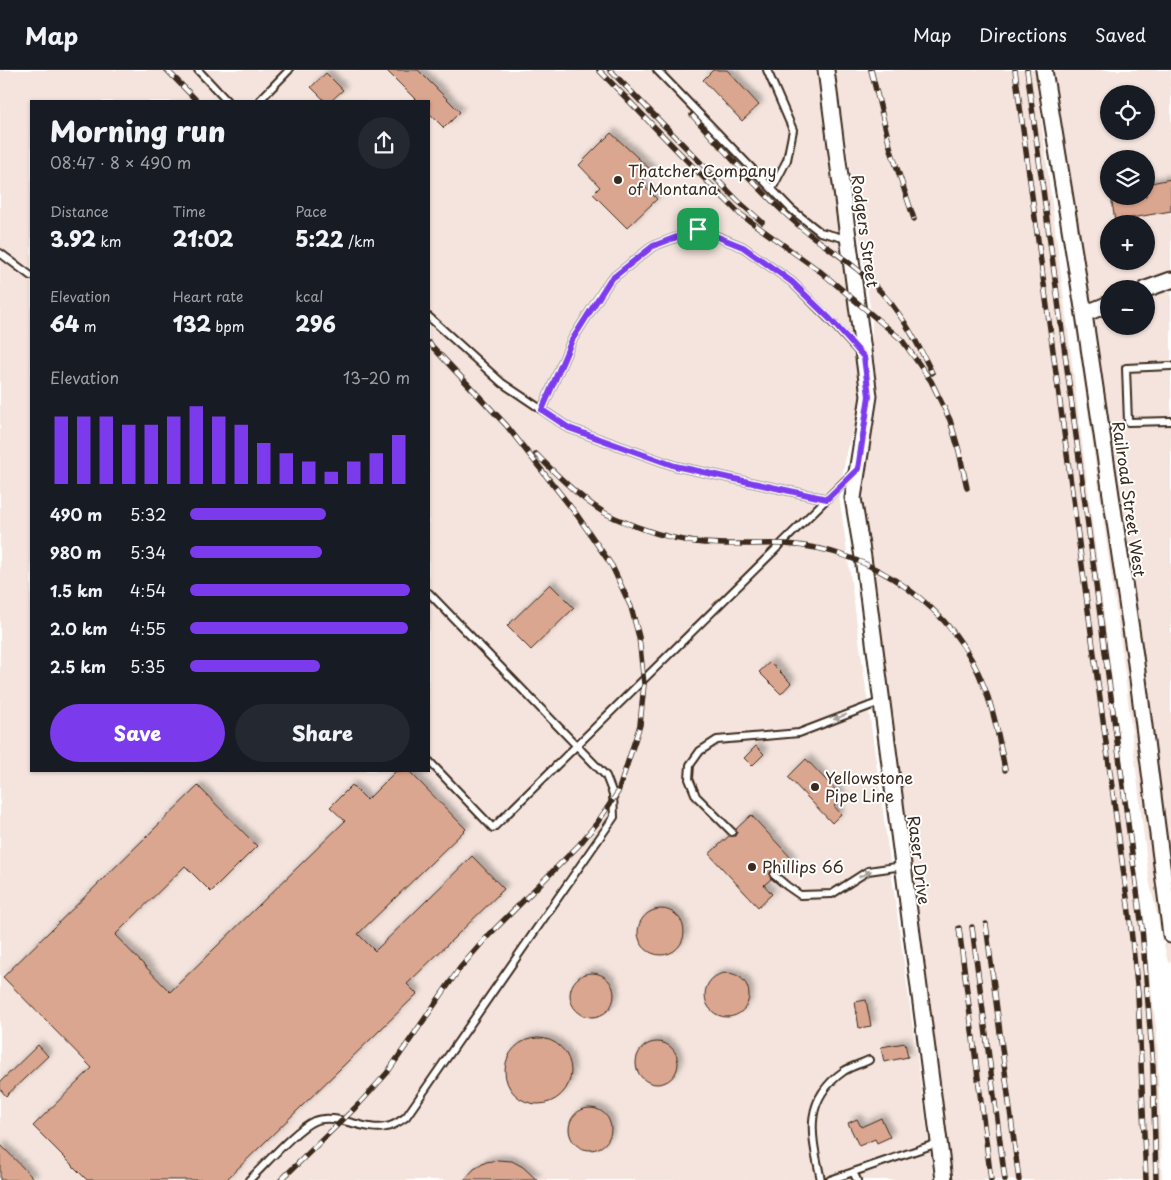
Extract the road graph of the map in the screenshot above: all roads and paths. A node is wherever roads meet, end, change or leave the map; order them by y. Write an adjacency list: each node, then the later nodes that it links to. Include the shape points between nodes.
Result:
1 (198, 70): 7 (lane)
2 (289, 70): 8 (lane)
3 (657, 70): 9 (lane)
4 (767, 70): 9 (lane, via 793,130 787,160)
5 (826, 70): 10 (street, Rodgers Street)
6 (1044, 70): 16 (street, Railroad Street West)
7 (226, 100)
8 (260, 100)
9 (772, 189): 10 (lane, via 790,209 820,232)
10 (848, 239): 18 (street, Rodgers Street)
11 (0, 253): 12 (lane)
12 (30, 275)
13 (1171, 280): 14 (street)
14 (1155, 286)
15 (1100, 308): 16 (street)
16 (1084, 314): 32 (street, Railroad Street West, via 1135,656)
17 (430, 318): 21 (lane, via 502,383)
18 (864, 357): 20 (street, Rodgers Street); 21 (lane, via 792,282 743,247 698,229 653,246 610,280 572,340)
19 (1171, 366): 22 (lane, via 1126,368 1128,422)
20 (869, 396): 23 (street, Raser Drive)
21 (542, 410): 24 (lane, via 569,428 675,466)
22 (1171, 422)
23 (858, 469): 24 (lane); 26 (street, Raser Drive, via 852,498 863,557)
24 (827, 499): 27 (lane)
25 (430, 594): 27 (lane)
26 (881, 702): 29 (lane, one-way to 29, via 799,734 718,740 700,751 690,765 689,779 696,796); 30 (street, Raser Drive)
27 (577, 746): 28 (lane, via 493,828); 36 (lane, via 606,776 613,794 614,818 406,1116 384,1128 329,1118 315,1120)
28 (430, 762)
29 (732, 832)
30 (902, 866): 31 (lane, one-way to 30, via 800,895 832,894 868,871); 34 (street, Raser Drive)
31 (774, 875)
32 (1171, 935)
33 (869, 1060): 37 (lane, via 845,1071 824,1089 814,1110 812,1140)
34 (938, 1143): 35 (lane); 40 (street, Raser Drive)
35 (853, 1172): 38 (lane); 39 (lane)
36 (249, 1180)
37 (821, 1180)
38 (830, 1180)
39 (856, 1180)
40 (944, 1180)

